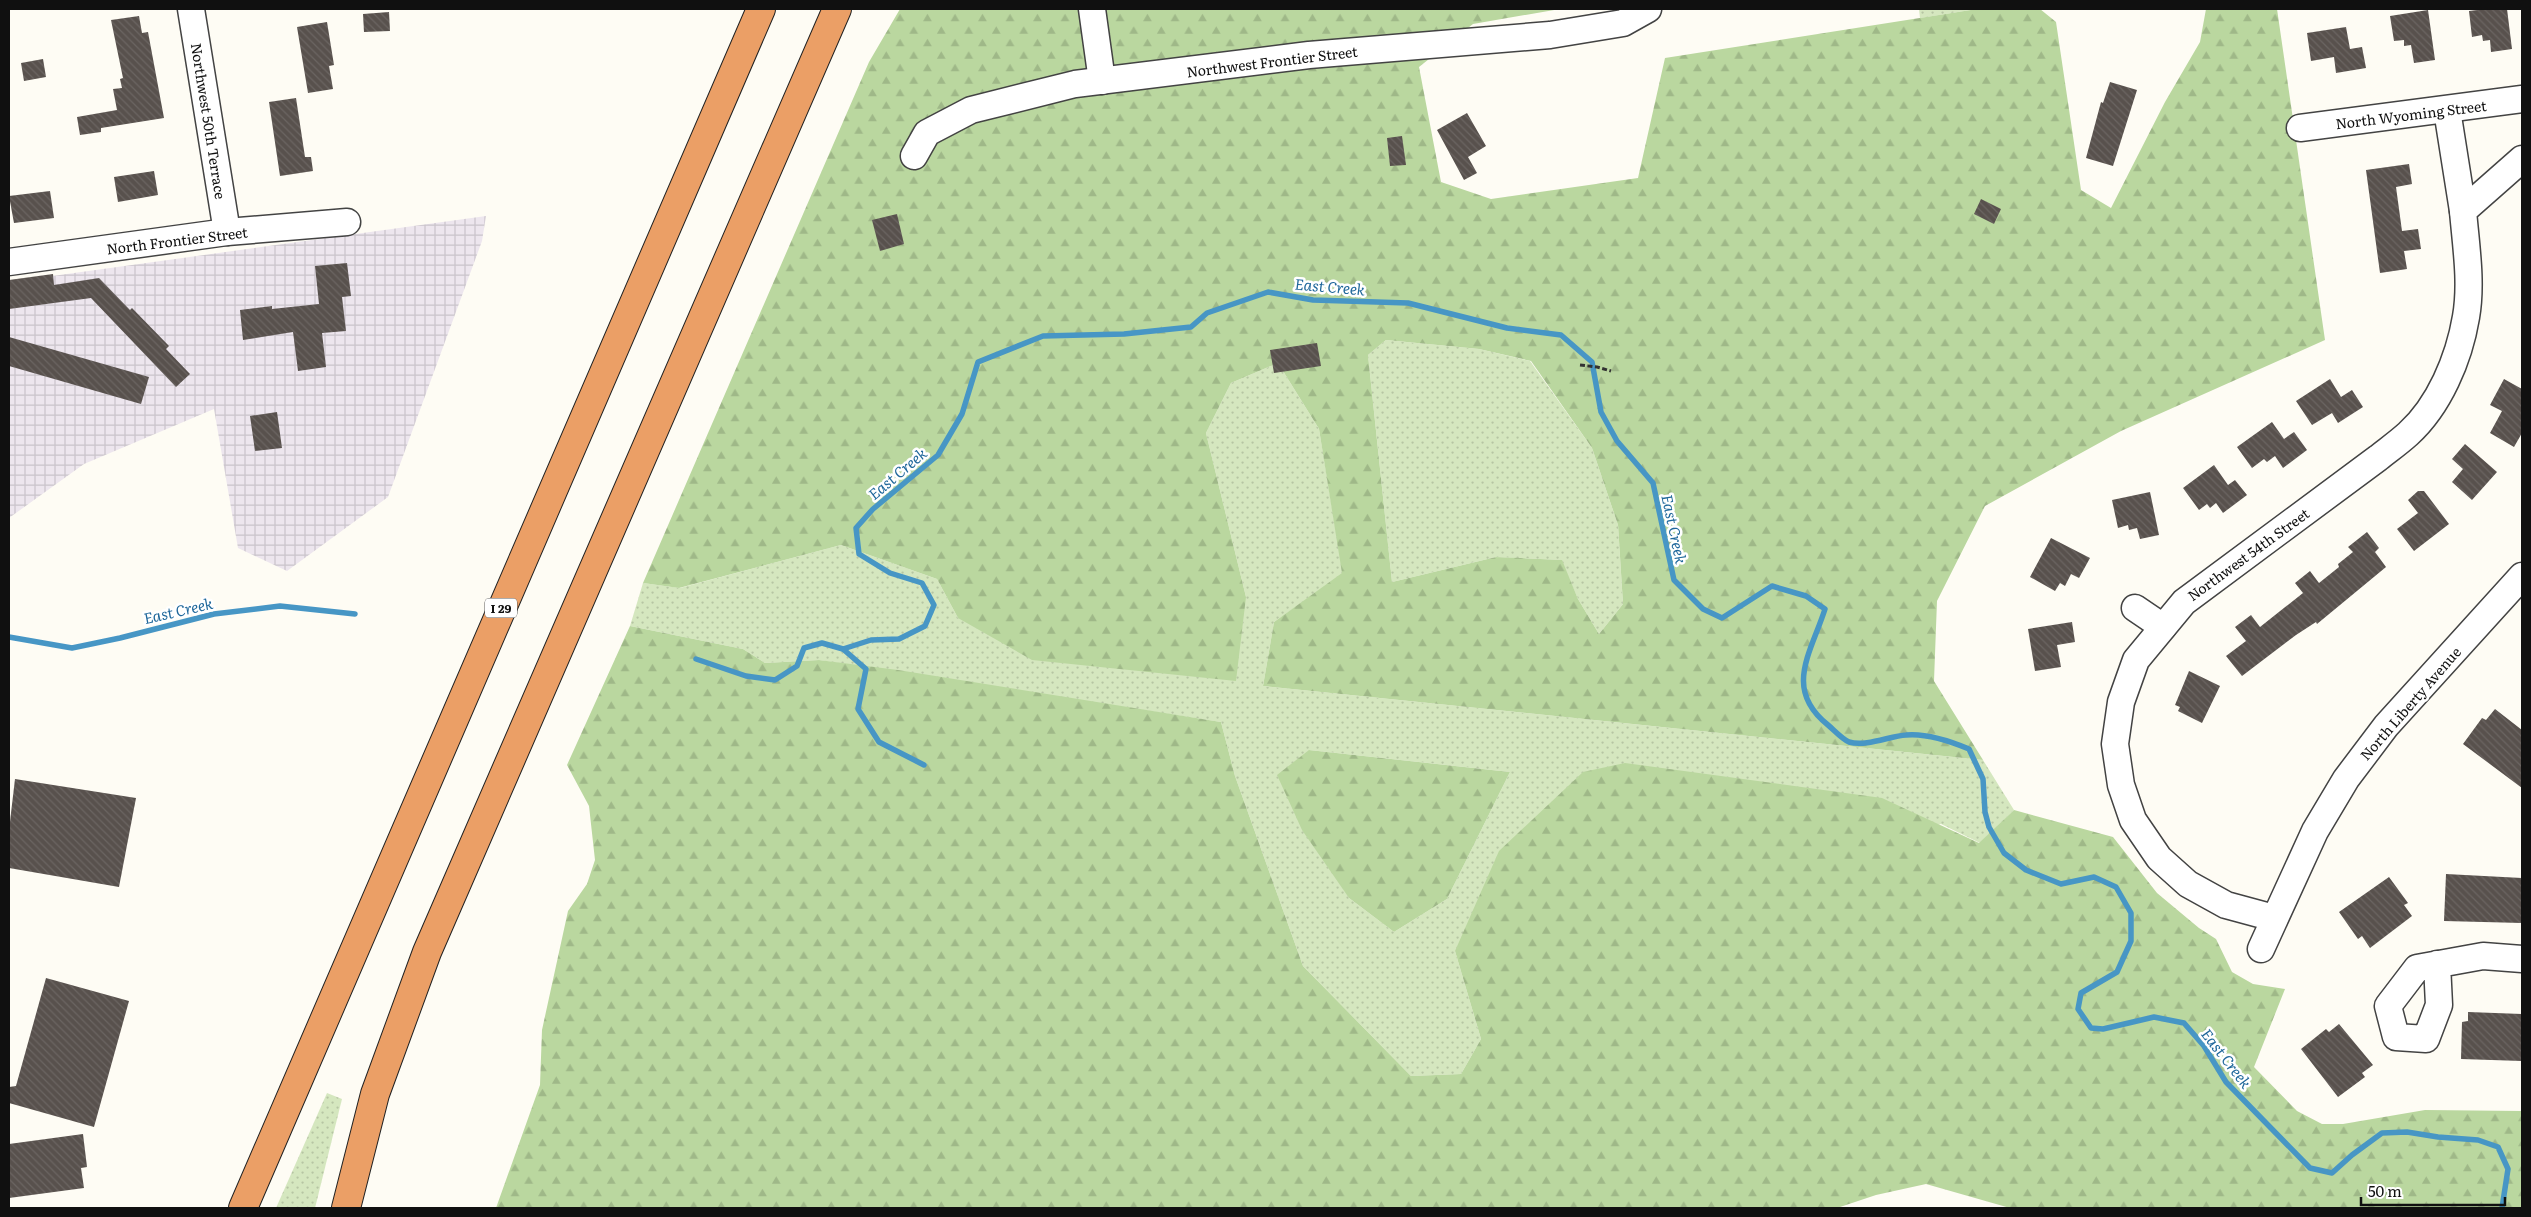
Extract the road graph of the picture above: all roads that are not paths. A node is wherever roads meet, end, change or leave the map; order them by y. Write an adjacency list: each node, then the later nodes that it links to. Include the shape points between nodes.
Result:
1 (191, 9): 14 (street, Northwest 50th Terrace)
2 (761, 9): 23 (highway, I 29)
3 (837, 9): 24 (highway, via 427,952 375,1094)
4 (1092, 9): 6 (street)
5 (1648, 9): 6 (street, Northwest Frontier Street, via 1623,23 1550,35 1309,55)
6 (1102, 81): 10 (street, Northwest Frontier Street, via 1074,84 970,110 927,134)
7 (2522, 99): 8 (street, North Wyoming Street)
8 (2447, 110): 9 (street, North Wyoming Street); 12 (street, Northwest 54th Street)
9 (2300, 128)
10 (914, 156)
11 (2522, 159): 12 (street)
12 (2463, 211): 18 (street, Northwest 54th Street, via 2468,268 2466,316 2455,359 2436,400 2409,433 2184,602)
13 (347, 222): 14 (street, North Frontier Street)
14 (227, 232): 15 (street, North Frontier Street)
15 (9, 262)
16 (2522, 576): 19 (street, North Liberty Avenue, via 2386,726 2346,779 2315,831)
17 (2135, 608): 18 (street)
18 (2163, 627): 19 (street, Northwest 54th Street, via 2136,660 2121,702 2115,744 2121,785 2133,820 2159,858 2188,884 2226,905)
19 (2274, 918): 20 (street, North Liberty Avenue)
20 (2261, 949)
21 (2522, 959): 22 (street, via 2482,956)
22 (2437, 964)
23 (243, 1208)
24 (346, 1208)

